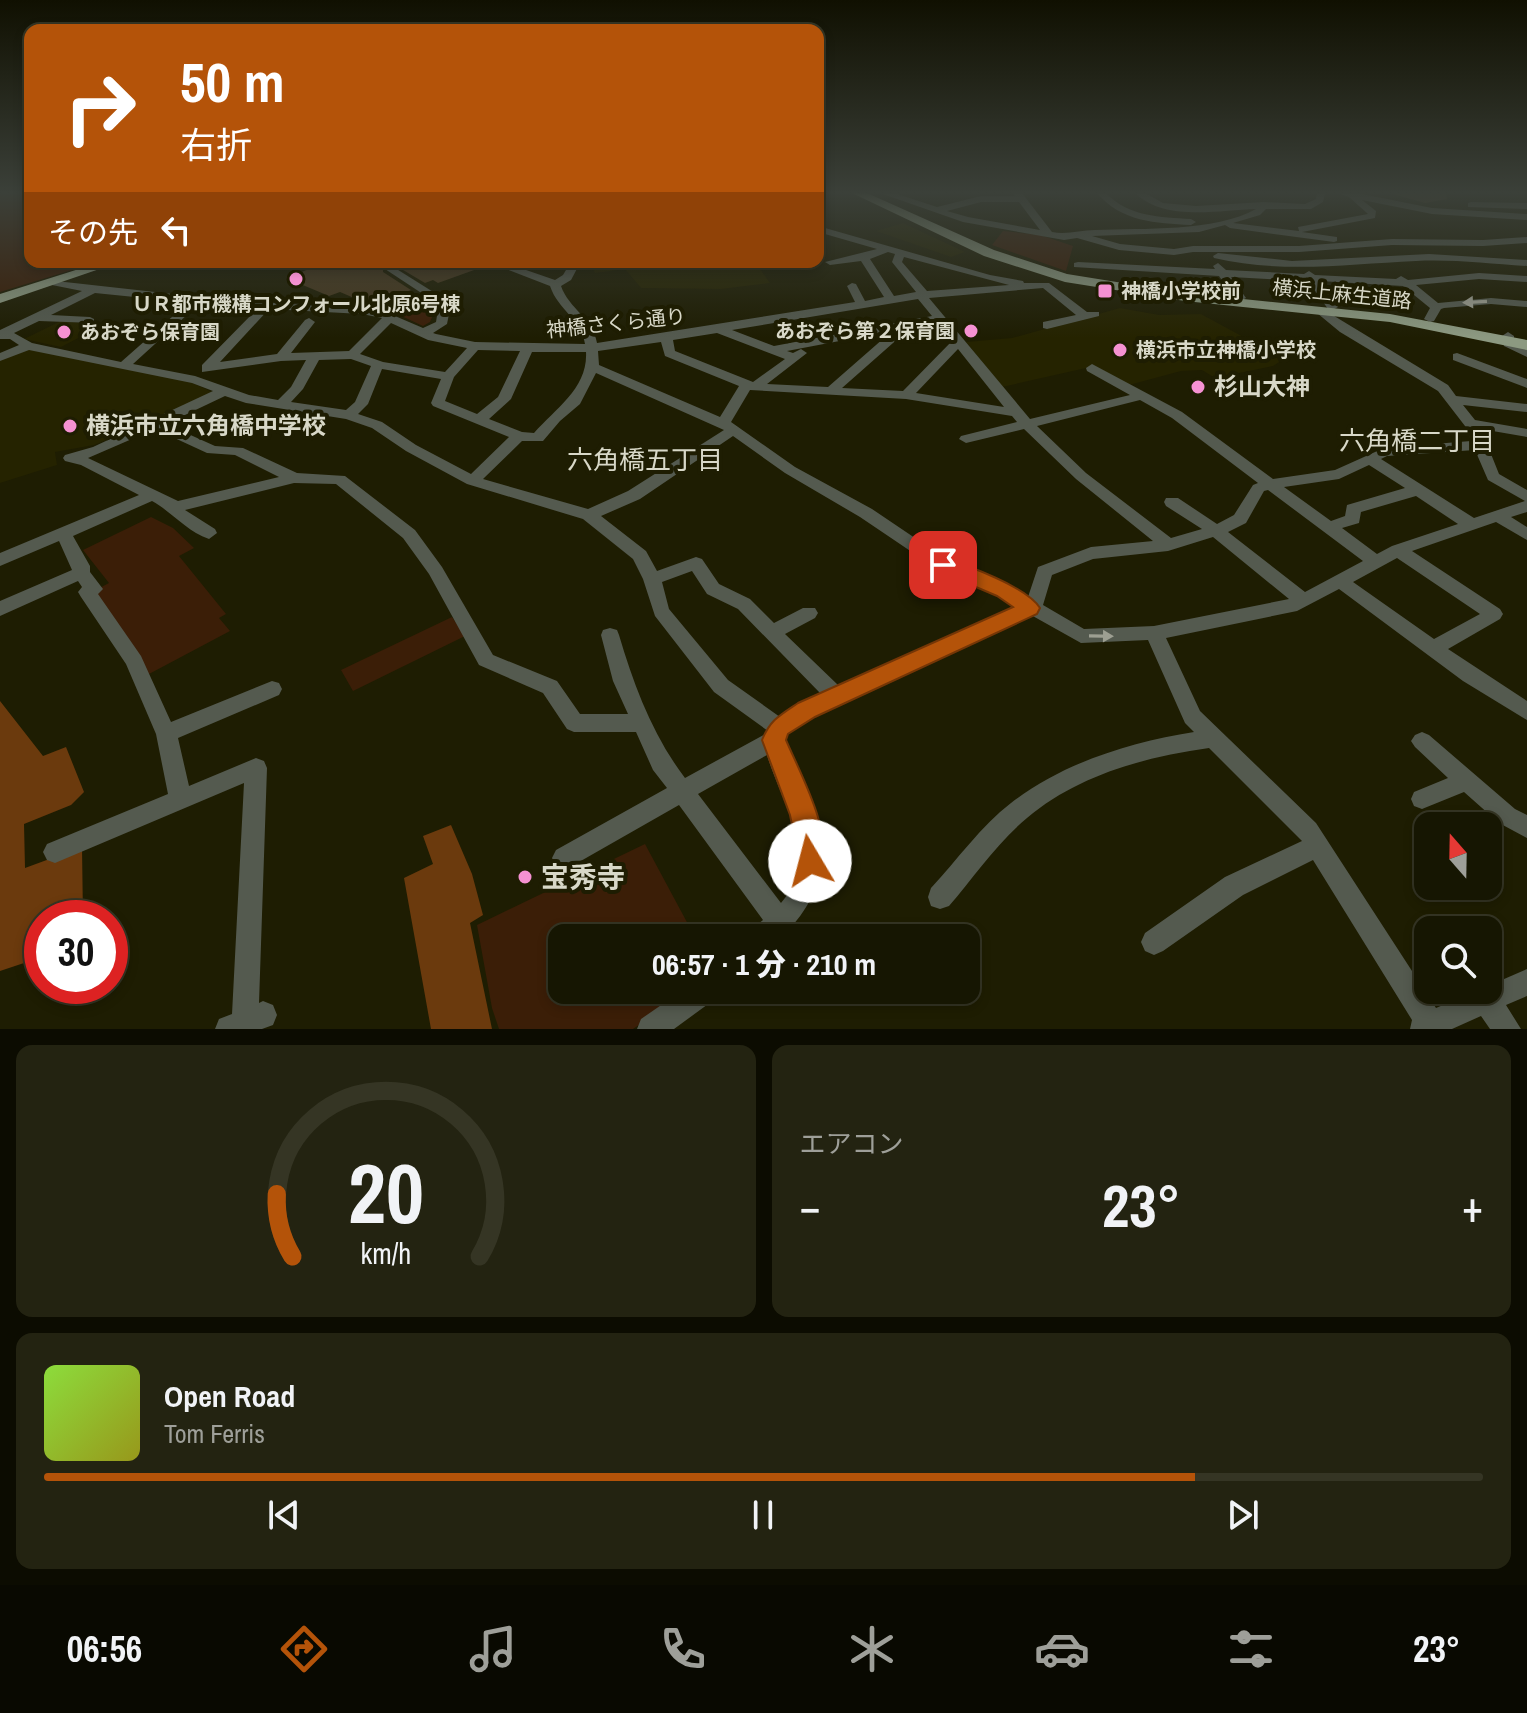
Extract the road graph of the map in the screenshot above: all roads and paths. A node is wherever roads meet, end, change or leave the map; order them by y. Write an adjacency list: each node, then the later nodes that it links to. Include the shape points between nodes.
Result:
1 (859, 241): 8 (street)
2 (963, 241): 24 (main road, 横浜上麻生道路)
3 (1069, 241): 17 (street, via 1083,251)
4 (1101, 241): 10 (street, via 1135,250)
5 (1347, 241): 7 (street)
6 (1471, 241): 7 (street)
7 (1363, 243): 10 (street)
8 (887, 249): 9 (street); 11 (street)
9 (900, 253): 30 (street, via 989,278); 34 (street, via 897,262)
10 (1210, 253): 15 (street, via 1238,261); 22 (street)
11 (864, 257): 14 (street); 37 (street)
12 (1462, 260): 13 (street); 16 (street); 23 (street)
13 (1377, 261): 15 (street); 28 (street)
14 (830, 262)
15 (1300, 263): 25 (street)
16 (1527, 263)
17 (1078, 265): 22 (street); 24 (street)
18 (95, 268): 27 (main road)
19 (390, 268): 52 (street, via 440,300 441,324)
20 (510, 268): 29 (street)
21 (573, 268): 29 (street, via 564,282)
22 (1223, 272): 25 (street); 35 (street)
23 (1483, 276): 26 (street); 28 (street); 40 (street)
24 (1065, 278): 30 (street); 33 (main road, 横浜上麻生道路)
25 (1312, 278): 28 (street); 42 (street)
26 (1527, 279)
27 (51, 282): 32 (street, 神橋さくら通り); 36 (main road)
28 (1406, 283): 43 (street)
29 (555, 284): 61 (street, via 564,308 590,334)
30 (1045, 285): 34 (street, 神橋さくら通り); 50 (street, via 1089,315)
31 (852, 286): 39 (street)
32 (93, 289): 38 (street, 神橋さくら通り); 44 (street)
33 (1152, 291): 35 (main road, 横浜上麻生道路); 42 (main road, 横浜上麻生道路)
34 (923, 295): 37 (street, 神橋さくら通り); 46 (street)
35 (1240, 298): 42 (main road, 横浜上麻生道路)
36 (0, 299)
37 (891, 299): 39 (street, 神橋さくら通り)
38 (210, 301): 41 (street, 神橋さくら通り); 72 (street, via 185,311)
39 (861, 304): 51 (street, 神橋さくら通り)
40 (1525, 304): 43 (street, one-way to 43, via 1491,301)
41 (266, 306): 45 (street, 神橋さくら通り, via 362,311); 75 (street)
42 (1327, 309): 43 (main road, 横浜上麻生道路); 55 (main road, 横浜上麻生道路); 84 (street, via 1344,329)
43 (1433, 313): 55 (main road, 横浜上麻生道路)
44 (36, 317): 47 (street); 53 (street)
45 (390, 318): 52 (street, 神橋さくら通り); 65 (street)
46 (942, 318): 49 (street); 56 (street)
47 (90, 321)
48 (309, 322): 68 (street)
49 (906, 325): 57 (street); 79 (street)
50 (1047, 325)
51 (719, 329): 54 (street, 神橋さくら通り); 63 (street)
52 (423, 333): 60 (street, 神橋さくら通り)
53 (0, 335): 59 (street)
54 (667, 338): 61 (street, 神橋さくら通り); 78 (street, via 669,353)
55 (1508, 338): 58 (main road, 横浜上麻生道路); 64 (street)
56 (960, 340): 81 (street); 87 (street)
57 (818, 341): 63 (street); 70 (street)
58 (1527, 343)
59 (28, 346): 67 (street); 72 (street)
60 (475, 346): 62 (street, 神橋さくら通り); 76 (street)
61 (590, 348): 62 (street, 神橋さくら通り); 73 (street)
62 (527, 349): 89 (street, via 504,399)
63 (772, 350): 70 (street)
64 (1527, 353)
65 (352, 355): 66 (street); 71 (street)
66 (315, 356): 68 (street); 85 (street)
67 (0, 357)
68 (281, 357): 75 (street)
69 (1457, 357): 77 (street)
70 (794, 358): 78 (street)
71 (378, 364): 76 (street); 88 (street, via 361,404)
72 (124, 366): 75 (street)
73 (593, 367): 93 (street); 95 (street, via 575,401 538,438)
74 (1092, 368): 83 (street)
75 (201, 374): 80 (street)
76 (448, 376): 89 (street, via 438,403)
77 (1527, 384)
78 (750, 386): 79 (street); 93 (street)
79 (832, 390): 81 (street)
80 (225, 391): 85 (street); 91 (street)
81 (906, 395): 87 (street)
82 (1527, 395): 86 (street)
83 (1141, 396): 92 (street); 101 (street, via 1177,415)
84 (1454, 400): 86 (street); 90 (street)
85 (281, 404): 88 (street)
86 (1527, 406)
87 (1016, 413): 92 (street)
88 (349, 415): 100 (street, via 377,425)
89 (480, 419): 95 (street)
90 (1471, 423): 94 (street); 97 (street)
91 (156, 424): 99 (street, via 212,450 238,451); 103 (street, via 70,458)
92 (1030, 425): 96 (street); 116 (street, via 1081,476)
93 (728, 426): 108 (street, via 634,495); 124 (street, via 943,565)
94 (1527, 433)
95 (519, 436): 100 (street)
96 (966, 439)
97 (1480, 445): 98 (street, via 1384,452); 104 (street, via 1493,477)
98 (1370, 459): 101 (street, via 1339,474); 102 (street)
99 (294, 478): 107 (street); 134 (street, via 340,479 398,524 436,571 486,660 550,687 574,723)
100 (472, 481): 108 (street)
101 (1270, 484): 111 (street); 112 (street, via 1258,488 1240,519)
102 (1417, 490): 110 (street); 111 (street, via 1353,509 1353,519)
103 (153, 495): 107 (street); 113 (street)
104 (1527, 497)
105 (1172, 502): 112 (street)
106 (1527, 506): 109 (street)
107 (176, 507): 114 (street)
108 (589, 515): 121 (street, via 640,555)
109 (1498, 516): 110 (street); 115 (street)
110 (1472, 525): 117 (street)
111 (1329, 527): 119 (street)
112 (1216, 531): 116 (street); 123 (street)
113 (63, 533): 118 (street); 120 (street)
114 (209, 533)
115 (1527, 534)
116 (1168, 545): 124 (street, via 1091,553 1044,571)
117 (1398, 550): 119 (street); 130 (street, via 1494,614)
118 (0, 560)
119 (1376, 562): 122 (street)
120 (81, 573): 125 (street); 135 (street, via 94,589 87,592 134,661)
121 (652, 579): 127 (street, via 696,563 713,589 744,604); 136 (street, via 661,611 687,647 721,686)
122 (1341, 582): 123 (street); 130 (street)
123 (1304, 601): 128 (street)
124 (1030, 608): 128 (street, one-way to 128, via 1081,636); 132 (street)
125 (0, 609)
126 (809, 613): 127 (street)
127 (772, 632): 132 (street)
128 (1154, 633): 137 (street, via 1192,717)
129 (610, 635): 134 (street)
130 (1433, 649): 133 (street)
131 (272, 689): 135 (street)
132 (836, 696): 136 (street)
133 (1527, 711)
134 (642, 723): 140 (street, via 661,763)
135 (166, 734): 141 (street)
136 (776, 734): 140 (street); 148 (street, via 810,840 810,861 797,903)
137 (1214, 738): 144 (street); 147 (street, via 1119,758 1058,787 1019,810)
138 (1422, 741): 139 (street)
139 (1466, 781): 142 (street); 143 (street)
140 (683, 792): 146 (street); 148 (street)
141 (180, 798): 145 (street); 156 (street, via 256,768)
142 (1422, 799)
143 (1527, 827)
144 (1317, 846): 150 (street, via 1234,886); 157 (street)
145 (55, 852)
146 (564, 858)
147 (940, 897)
148 (779, 921): 149 (street)
149 (776, 924)
150 (1154, 942)
151 (1527, 982): 152 (street)
152 (1502, 993)
153 (686, 1004): 158 (street)
154 (1477, 1004): 157 (street)
155 (1489, 1004): 159 (street)
156 (246, 1022)
157 (1426, 1027)
158 (651, 1029)
159 (1507, 1029)

